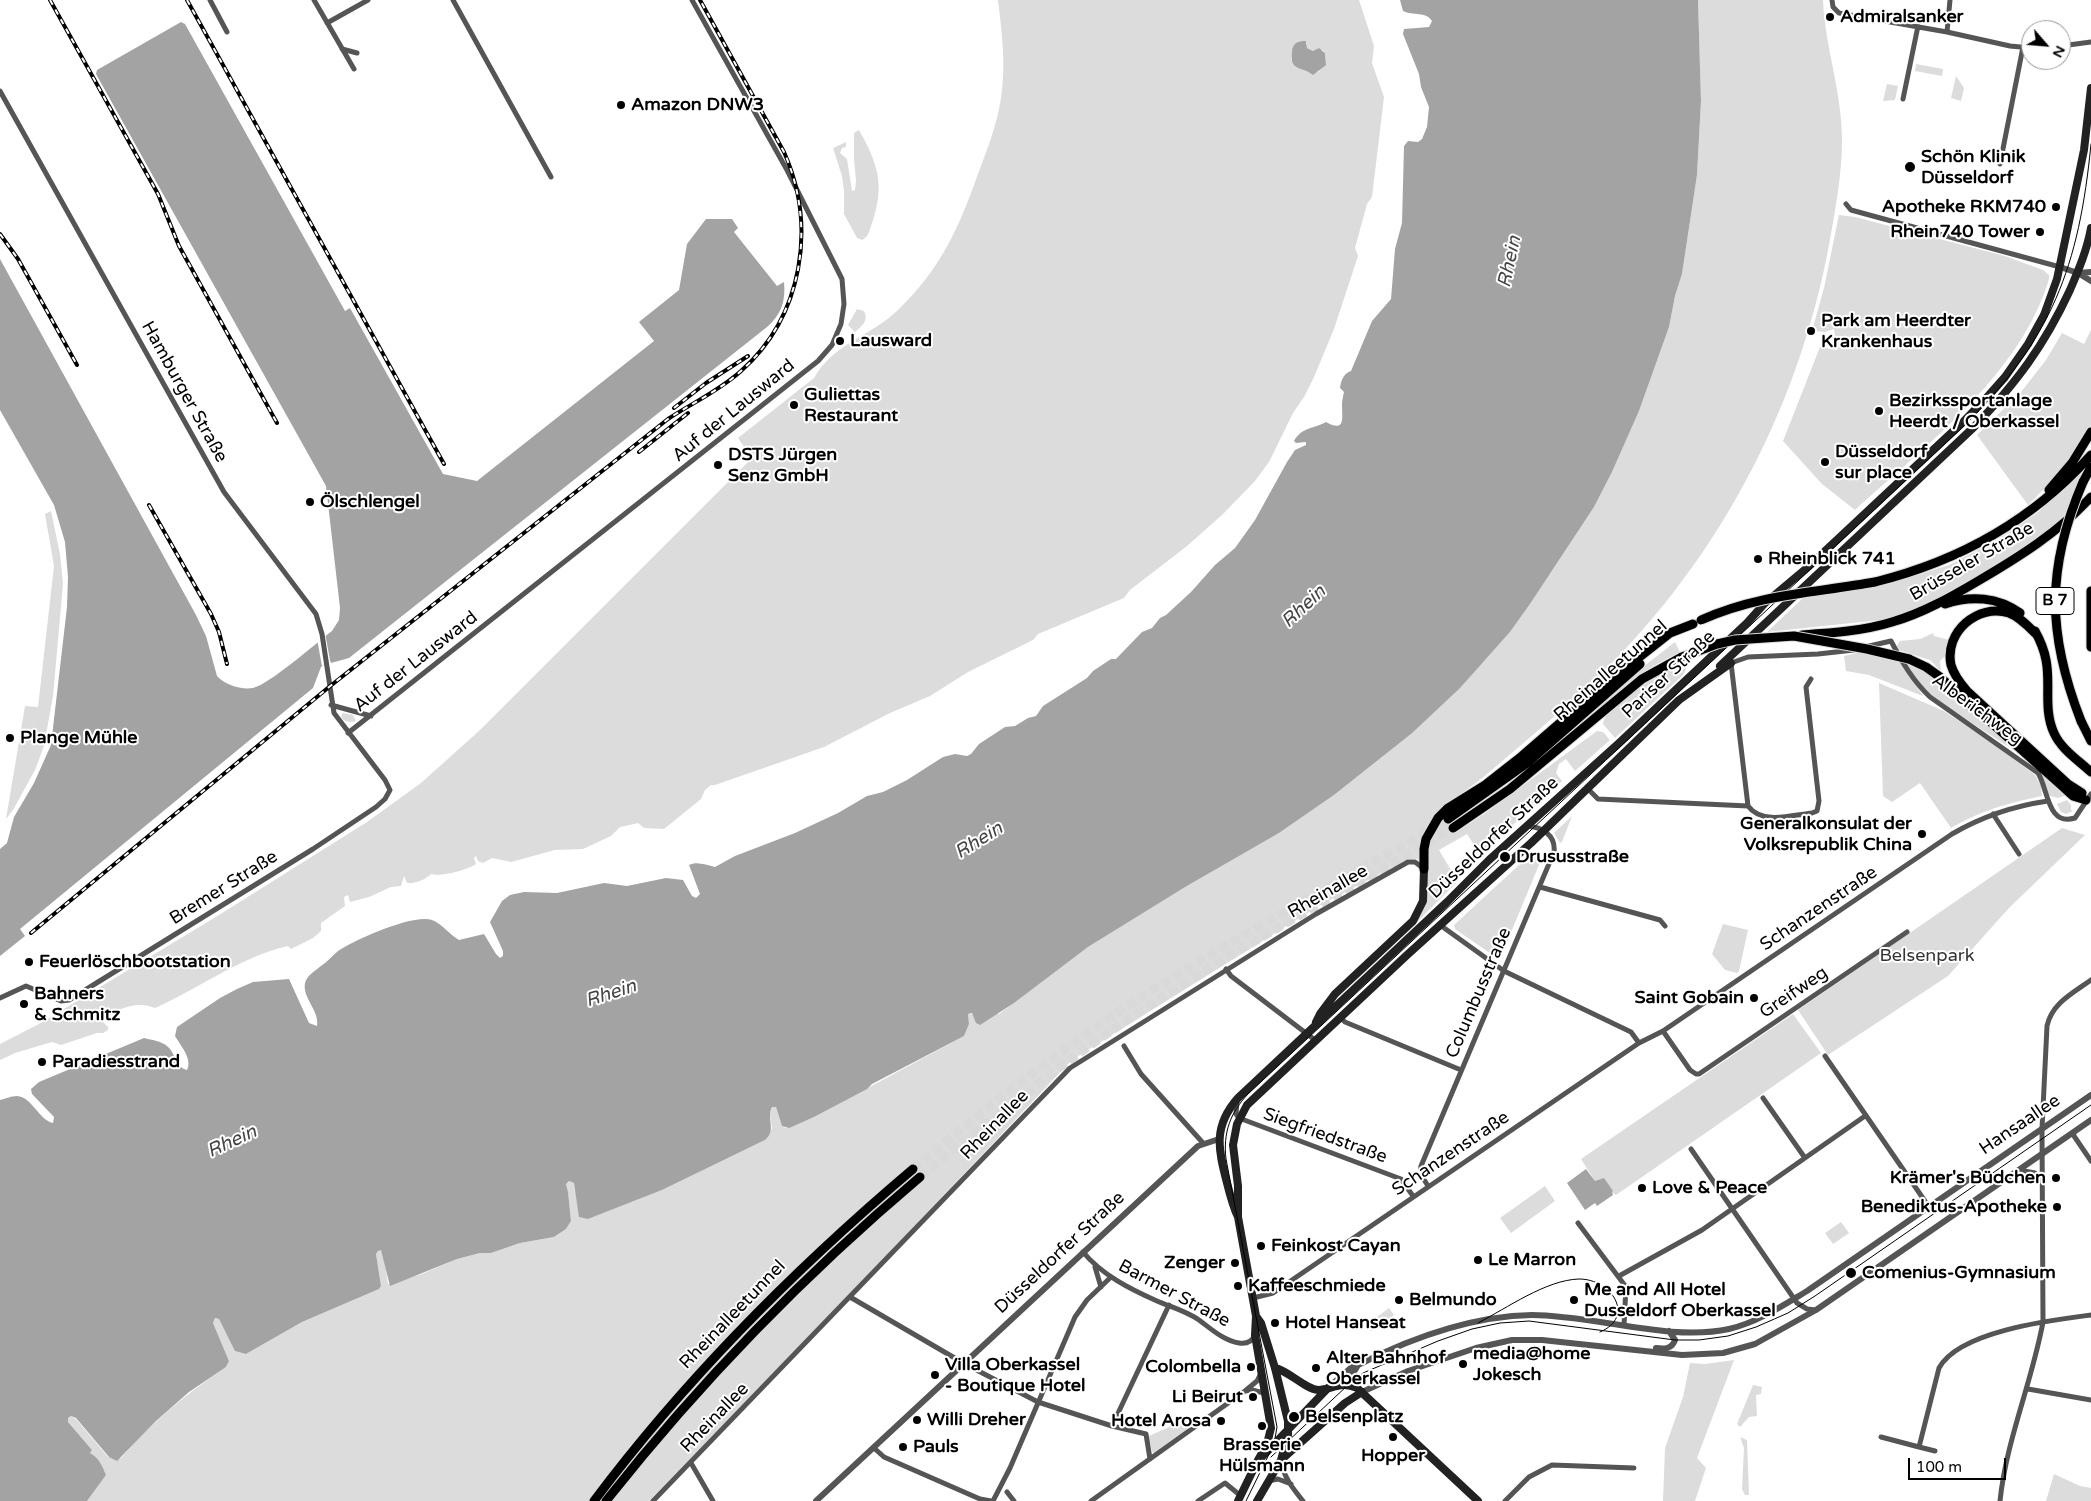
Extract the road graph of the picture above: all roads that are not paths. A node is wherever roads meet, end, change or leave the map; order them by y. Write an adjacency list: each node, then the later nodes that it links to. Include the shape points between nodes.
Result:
1 (210, 0): 10 (street)
2 (314, 0): 8 (street)
3 (368, 0): 8 (street)
4 (453, 0): 23 (street)
5 (692, 0): 52 (street, Auf der Lausward, via 787,170 841,275 844,304 837,336 817,362)
6 (1832, 0): 9 (street, via 1839,13)
7 (1950, 0): 11 (street)
8 (327, 23): 15 (street)
9 (1918, 26): 11 (street); 21 (street)
10 (227, 32)
11 (1947, 32): 14 (street)
12 (2091, 42): 13 (street)
13 (2071, 45)
14 (2021, 47)
15 (342, 49): 16 (street); 18 (street)
16 (357, 53)
17 (2021, 57): 22 (street)
18 (354, 69)
19 (2091, 88): 26 (main road, Pariser Straße, via 2086,138)
20 (0, 91): 51 (street, Hamburger Straße, via 224,492 311,607 320,624)
21 (1903, 99)
22 (2000, 164)
23 (552, 177)
24 (1846, 204): 26 (street, via 1851,210)
25 (2091, 228): 28 (main road, Pariser Straße)
26 (2060, 267): 28 (street); 36 (main road, Pariser Straße, via 2044,315 2005,377 1963,422)
27 (2091, 272): 28 (street)
28 (2078, 273): 29 (street); 40 (main road, Pariser Straße, via 2044,342 2000,400)
29 (2091, 281)
30 (2091, 432): 34 (highway, via 2066,470)
31 (2091, 455): 34 (highway, Brüsseler Straße, via 2059,487)
32 (2091, 467): 54 (highway, Brüsseler Straße / B 7, bridge, via 2072,508 2062,545 2055,619 2067,687)
33 (2091, 497): 39 (highway, Brüsseler Straße, via 2062,525 2024,553)
34 (2016, 521): 35 (highway, Brüsseler Straße, via 1991,538 1936,564)
35 (1875, 582): 41 (highway, Rheinalleetunnel, bridge, via 1768,598)
36 (1785, 587): 38 (main road, Pariser Straße); 56 (main road, Pariser Straße)
37 (2091, 590): 45 (highway, B 7)
38 (1762, 610): 40 (main road, via 1760,617); 46 (main road, Pariser Straße, via 1733,642)
39 (1919, 613): 42 (highway, Brüsseler Straße); 43 (highway, via 1966,599 1993,600 2019,612)
40 (1768, 620): 46 (main road, Pariser Straße)
41 (1697, 622): 62 (highway, Rheinalleetunnel, via 1652,652 1527,763); 67 (highway, via 1670,632 1522,756 1448,808 1426,839)
42 (1888, 623): 44 (highway, Rheinalleetunnel, bridge, via 1846,632)
43 (2037, 635): 55 (highway, via 2046,659 2049,720 2054,733); 58 (highway, via 2010,614 1982,613 1959,630 1953,641 1952,665 1957,679 1967,691 2068,784)
44 (1794, 636): 58 (highway, bridge, via 1868,649 1926,666 2073,796); 64 (highway, Rheinalleetunnel, bridge, via 1735,640 1682,656 1642,679 1510,790)
45 (2091, 647)
46 (1732, 654): 47 (street); 48 (street, Pariser Straße); 50 (main road, Pariser Straße)
47 (1740, 659): 48 (street, Alberichweg); 59 (street, Alberichweg, via 1833,653 1891,641 1907,670 1930,697 2038,772)
48 (1731, 666): 50 (main road, Pariser Straße); 60 (street)
49 (1812, 680): 60 (street, via 1806,687 1819,801 1817,811 1766,818)
50 (1704, 682): 57 (main road, Pariser Straße, via 1679,700)
51 (331, 705): 52 (street); 53 (street, Hamburger Straße)
52 (370, 716): 53 (street, Auf der Lausward)
53 (348, 733): 75 (street, Bremer Straße, via 389,788 388,796 376,808 69,1000 61,1001 26,986)
54 (2091, 741)
55 (2091, 772)
56 (1573, 784): 57 (main road, Düsseldorfer Straße); 63 (main road, Düsseldorfer Straße)
57 (1587, 788): 60 (street, via 1598,799); 65 (main road, Düsseldorfer Straße)
58 (2088, 796): 59 (street, via 2077,816 2067,820 2057,816)
59 (2048, 801): 61 (street, Schanzenstraße)
60 (1748, 806)
61 (1993, 814): 66 (street); 78 (street, Schanzenstraße, via 1952,834)
62 (1448, 819)
63 (1526, 826): 65 (street); 77 (main road, Düsseldorfer Straße)
64 (1453, 828)
65 (1544, 830): 68 (street, Columbusstraße, via 1553,841 1554,852); 69 (main road, Düsseldorfer Straße)
66 (2019, 854)
67 (1424, 869): 72 (street, Rheinallee, via 1415,862 1404,864); 77 (main road, Düsseldorfer Straße, via 1423,901 1413,921 1335,994)
68 (1540, 887): 70 (street, via 1660,920); 73 (street, Columbusstraße)
69 (1440, 925): 73 (street); 76 (main road, Düsseldorfer Straße)
70 (1665, 926)
71 (1907, 932): 78 (street, Greifweg, via 1700,1074 1690,1070)
72 (1226, 969): 79 (street); 116 (street, Rheinallee, via 1070,1068)
73 (1504, 971): 81 (street, via 1631,1032); 84 (street, Columbusstraße)
74 (2091, 980): 91 (street, via 2059,1004 2048,1020)
75 (0, 998)
76 (1340, 1017): 80 (main road, Düsseldorfer Straße); 84 (street, via 1344,1022)
77 (1314, 1026): 79 (main road, Düsseldorfer Straße)
78 (1663, 1031): 81 (street, Schanzenstraße)
79 (1307, 1033): 80 (street); 86 (main road, Düsseldorfer Straße)
80 (1315, 1040): 89 (main road, Düsseldorfer Straße, via 1252,1098)
81 (1639, 1043): 105 (street, Schanzenstraße)
82 (1124, 1046): 95 (street, via 1141,1074)
83 (1825, 1056): 88 (street)
84 (1461, 1070): 105 (street, Columbusstraße, via 1421,1166 1420,1173)
85 (2091, 1095): 91 (street, Hansaallee)
86 (1238, 1098): 89 (street, Siegfriedstraße, via 1236,1109); 94 (main road, Düsseldorfer Straße, via 1223,1119)
87 (1763, 1098): 98 (street)
88 (1865, 1116): 98 (street); 107 (street)
89 (1239, 1118): 92 (main road, Düsseldorfer Straße); 106 (street, Siegfriedstraße, via 1401,1179)
90 (2091, 1120): 93 (street, Hansaallee)
91 (2042, 1129): 97 (street); 107 (street, Hansaallee)
92 (1234, 1131): 94 (main road); 102 (main road, via 1233,1153)
93 (2072, 1133): 97 (street, Hansaallee); 99 (street)
94 (1219, 1139): 95 (street, Düsseldorfer Straße); 102 (main road, via 1228,1145 1230,1162); 109 (main road, via 1220,1158)
95 (1203, 1143): 111 (street, Düsseldorfer Straße)
96 (1691, 1149): 108 (street)
97 (2042, 1154): 101 (street, Hansaallee); 104 (street)
98 (1805, 1158): 108 (street)
99 (2091, 1161)
100 (913, 1169): 156 (highway, Rheinalleetunnel, via 841,1231 742,1327 658,1420)
101 (2019, 1170): 104 (street, via 2035,1173); 120 (street, Hansaallee)
102 (1237, 1174): 109 (main road)
103 (920, 1177): 157 (highway, Rheinalleetunnel, via 760,1324 694,1395)
104 (2042, 1181): 123 (street)
105 (1428, 1186): 106 (street, Schanzenstraße)
106 (1413, 1196): 117 (street, Schanzenstraße, via 1273,1293)
107 (1929, 1207): 118 (street, Hansaallee)
108 (1732, 1209): 113 (street, via 1694,1235); 118 (street)
109 (1238, 1217): 117 (main road)
110 (1578, 1223): 113 (street)
111 (1083, 1252): 112 (street, Barmer Straße); 128 (street, Düsseldorfer Straße)
112 (1095, 1267): 114 (street, Barmer Straße); 115 (street)
113 (1618, 1276): 124 (street, via 1627,1295)
114 (1111, 1277): 115 (street); 119 (street, Barmer Straße, via 1158,1302)
115 (1101, 1287): 139 (street, via 1078,1312)
116 (850, 1297): 128 (street); 148 (street, Rheinallee)
117 (1253, 1298): 122 (main road)
118 (1794, 1299): 120 (street, via 1803,1308); 125 (street, Hansaallee, via 1765,1316 1728,1329 1709,1332)
119 (1169, 1304): 126 (street, Barmer Straße, via 1237,1343 1253,1340); 140 (street)
120 (1816, 1310): 127 (street, Hansaallee, via 1766,1339 1732,1351 1698,1355)
121 (2091, 1315): 123 (street)
122 (1256, 1316): 126 (main road); 130 (main road)
123 (2043, 1322): 134 (street); 143 (street, via 1985,1338 1944,1359)
124 (1624, 1325): 125 (street, Hansaallee); 129 (street, Hansaallee, via 1547,1316 1510,1317 1415,1338)
125 (1670, 1330): 127 (street, Hansaallee, via 1675,1340 1672,1346)
126 (1255, 1335): 131 (main road)
127 (1651, 1352): 136 (street, Hansaallee, via 1542,1340 1499,1342 1408,1371)
128 (964, 1364): 139 (street); 144 (street, Düsseldorfer Straße)
129 (1358, 1366): 132 (street, Hansaallee, via 1344,1372); 133 (street, via 1351,1377)
130 (1275, 1368): 132 (main road, via 1315,1389); 141 (main road)
131 (1260, 1375): 135 (street); 137 (main road)
132 (1330, 1386): 133 (main road); 141 (main road)
133 (1352, 1386): 136 (main road)
134 (2028, 1389): 138 (street); 169 (street, via 2003,1475)
135 (1245, 1391): 137 (street); 146 (street)
136 (1362, 1392): 147 (main road, via 1345,1403); 167 (main road)
137 (1264, 1394): 149 (main road, via 1270,1434)
138 (2091, 1400)
139 (1038, 1402): 140 (street); 161 (street)
140 (1112, 1426): 146 (street, via 1146,1434)
141 (1289, 1429): 147 (main road); 149 (main road)
142 (1881, 1437): 143 (street)
143 (1919, 1447): 145 (street)
144 (874, 1448): 155 (street, via 884,1457); 160 (street, Düsseldorfer Straße)
145 (1935, 1451)
146 (1150, 1459): 163 (street)
147 (1282, 1460): 151 (main road); 152 (street, via 1283,1470)
148 (691, 1462): 158 (street, Rheinallee); 159 (street)
149 (1257, 1462): 154 (main road)
150 (1634, 1468): 168 (street, via 1552,1465 1529,1477)
151 (1268, 1481): 152 (street, via 1278,1479); 165 (main road)
152 (1291, 1484): 166 (street)
153 (1007, 1492): 162 (street)
154 (1239, 1498): 164 (street, via 1225,1484)
155 (979, 1500): 161 (street)
156 (594, 1501)
157 (606, 1501)
158 (653, 1501)
159 (713, 1501)
160 (816, 1501)
161 (992, 1501)
162 (1014, 1501)
163 (1091, 1501)
164 (1198, 1501)
165 (1258, 1501)
166 (1303, 1501)
167 (1478, 1501)
168 (1505, 1501)
169 (2000, 1501)

